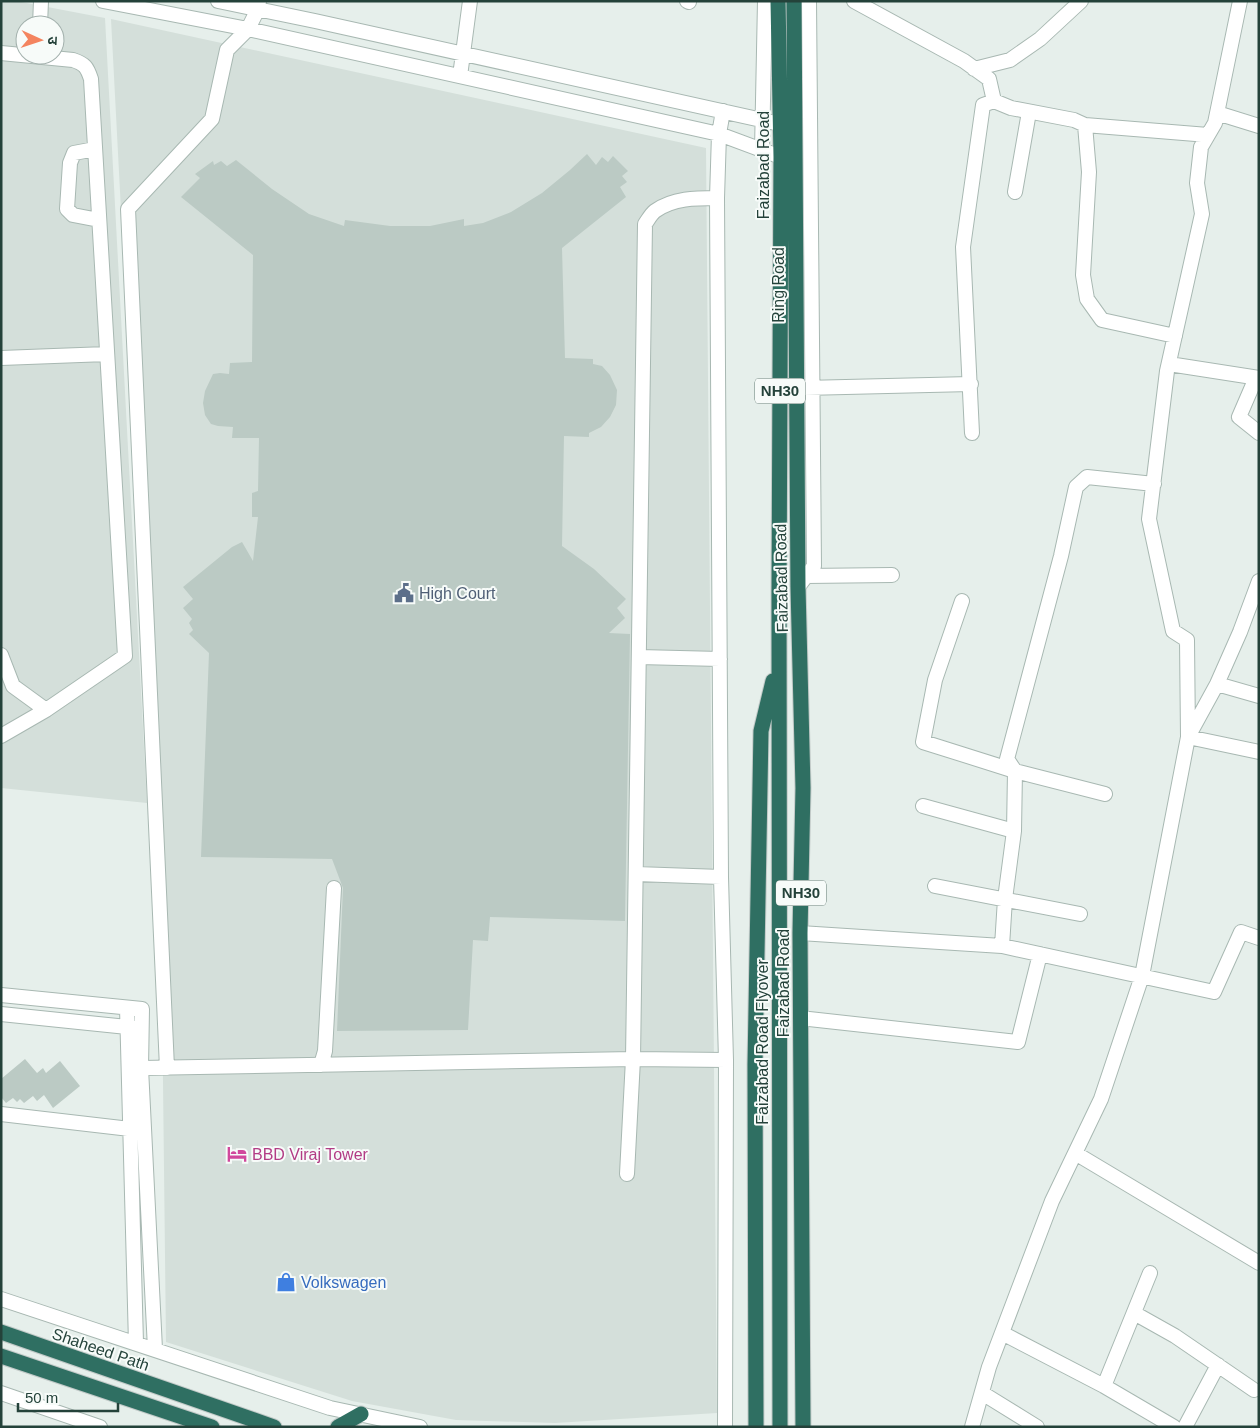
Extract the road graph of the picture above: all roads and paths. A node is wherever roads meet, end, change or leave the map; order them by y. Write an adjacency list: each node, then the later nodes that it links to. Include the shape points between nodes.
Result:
1 (41, 1): 13 (street)
2 (103, 1): 14 (street)
3 (218, 1): 12 (street)
4 (470, 1): 16 (street)
5 (765, 1): 25 (street)
6 (778, 1): 26 (highway, Faizabad Road / NH30)
7 (794, 1): 40 (highway, Ring Road / NH30)
8 (809, 1): 45 (street)
9 (854, 1): 19 (street)
10 (1081, 1): 19 (street, via 1040,39 1010,60)
11 (1240, 1): 24 (street)
12 (258, 5): 14 (street); 16 (street)
13 (40, 15)
14 (248, 29): 20 (street); 88 (street, via 227,50 212,119 128,208)
15 (1, 53): 17 (street)
16 (463, 53): 20 (street); 22 (street)
17 (15, 54)
18 (65, 59): 31 (street, via 83,63 88,70)
19 (974, 68): 21 (street, via 989,79)
20 (460, 76): 29 (street)
21 (994, 101): 23 (street); 43 (street, via 983,105 963,247)
22 (723, 111): 25 (street); 29 (street)
23 (1029, 112): 27 (street); 34 (street)
24 (1217, 113): 28 (street); 30 (street)
25 (763, 120): 26 (street); 32 (street)
26 (780, 124): 33 (highway, Faizabad Road / NH30)
27 (1085, 125): 30 (street); 37 (street, via 1090,172 1083,275 1087,299 1102,320)
28 (1259, 126)
29 (719, 134): 32 (street); 35 (street)
30 (1208, 135): 37 (street, via 1202,147 1197,184 1202,214)
31 (95, 149): 36 (street); 36 (street, via 74,153 70,163 67,210 73,216)
32 (762, 150): 33 (street)
33 (781, 157): 55 (highway, Faizabad Road / NH30)
34 (1015, 192)
35 (717, 198): 54 (street, via 692,198 665,205 654,212 645,224); 56 (street)
36 (99, 220): 38 (street)
37 (1175, 336): 41 (street)
38 (108, 354): 39 (street); 59 (street, via 125,656)
39 (1, 358)
40 (796, 359): 44 (highway, Faizabad Road / NH30)
41 (1169, 364): 42 (street); 48 (street)
42 (1259, 378): 47 (street, via 1255,380 1239,417)
43 (971, 384): 45 (street); 46 (street)
44 (797, 388): 45 (street); 50 (highway, Faizabad Road / NH30)
45 (813, 388): 50 (street, via 814,566)
46 (972, 433)
47 (1259, 433)
48 (1154, 484): 61 (street, via 1149,519 1174,631 1187,640); 63 (street, via 1087,477 1076,487 1059,565 1007,759)
49 (892, 575): 50 (street)
50 (802, 581): 73 (highway, Faizabad Road / NH30)
51 (1259, 581): 57 (street)
52 (962, 601): 63 (street, via 935,680 923,742)
53 (1, 655): 59 (street, via 13,686)
54 (639, 657): 56 (street); 67 (street)
55 (779, 658): 114 (highway, NH30, via 761,731 755,1065); 115 (highway, Faizabad Road Flyover)
56 (720, 660): 68 (street)
57 (1217, 684): 58 (street); 61 (street)
58 (1259, 696)
59 (46, 710): 60 (street)
60 (1, 736)
61 (1188, 737): 62 (street); 77 (street)
62 (1259, 752)
63 (1015, 772): 64 (street); 66 (street)
64 (1105, 794)
65 (923, 806): 66 (street)
66 (1014, 831): 71 (street)
67 (636, 874): 68 (street); 84 (street)
68 (721, 877): 85 (street)
69 (935, 886): 71 (street)
70 (334, 888): 86 (street, via 325,1051)
71 (1006, 899): 72 (street); 75 (street)
72 (1080, 914)
73 (800, 933): 75 (street); 81 (highway, Faizabad Road / NH30)
74 (1259, 938): 77 (street, via 1241,932 1214,992)
75 (1002, 946): 76 (street)
76 (1040, 954): 77 (street); 81 (street, via 1018,1042)
77 (1142, 976): 91 (street, via 1101,1099)
78 (1, 995): 79 (street)
79 (127, 1008): 82 (street); 83 (street, via 142,1009)
80 (1, 1014): 82 (street)
81 (800, 1018): 116 (highway, Faizabad Road / NH30)
82 (127, 1027): 83 (street); 90 (street)
83 (142, 1028): 87 (street)
84 (633, 1059): 85 (street); 86 (street); 92 (street)
85 (726, 1060): 113 (street)
86 (321, 1065): 88 (street)
87 (141, 1068): 88 (street); 100 (street)
88 (167, 1068)
89 (1, 1114): 90 (street)
90 (130, 1129): 99 (street)
91 (1075, 1153): 93 (street); 98 (street, via 1052,1201)
92 (627, 1174)
93 (1259, 1263)
94 (1150, 1273): 96 (street)
95 (1, 1299): 99 (street)
96 (1134, 1312): 102 (street); 103 (street)
97 (1, 1332): 110 (highway, Shaheed Path)
98 (1002, 1333): 103 (street); 106 (street)
99 (136, 1343): 100 (street)
100 (154, 1349): 107 (street, via 330,1408)
101 (1, 1356): 109 (highway)
102 (1218, 1365): 104 (street); 120 (street)
103 (1104, 1386): 119 (street)
104 (1254, 1390)
105 (1, 1393): 108 (street)
106 (982, 1393): 117 (street); 118 (street)
107 (361, 1414): 111 (highway); 112 (street)
108 (98, 1426)
109 (212, 1427)
110 (274, 1427)
111 (338, 1427)
112 (420, 1427)
113 (725, 1427)
114 (756, 1427)
115 (780, 1427)
116 (802, 1427)
117 (972, 1427)
118 (1037, 1427)
119 (1174, 1427)
120 (1185, 1427)

